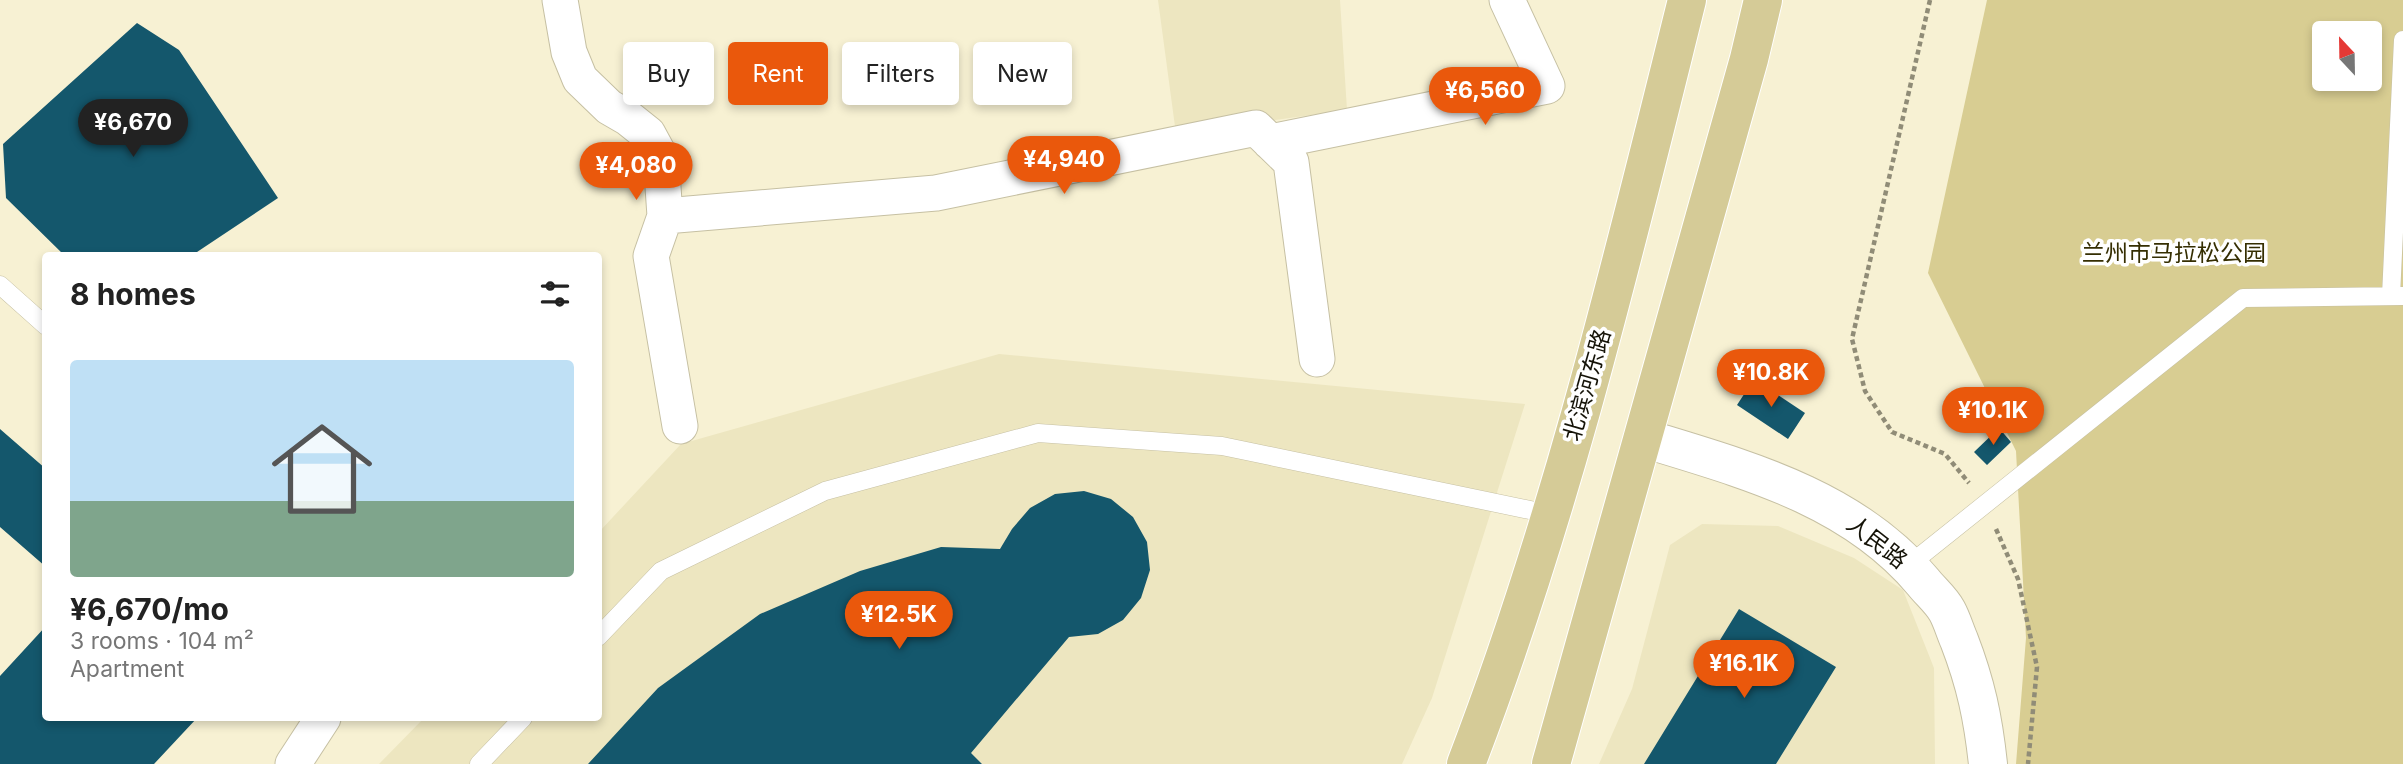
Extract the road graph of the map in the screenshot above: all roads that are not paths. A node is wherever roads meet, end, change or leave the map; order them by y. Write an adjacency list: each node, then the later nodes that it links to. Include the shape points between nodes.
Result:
1 (559, 0): 9 (street, via 579,79 648,135 661,158)
2 (1507, 0): 8 (street, via 1547,86)
3 (1661, 0): 7 (main road)
4 (1687, 0): 7 (main road, 北滨河东路)
5 (1763, 0): 15 (main road)
6 (2403, 40): 11 (lane)
7 (1668, 73): 16 (main road, 北滨河东路, via 1596,355)
8 (1270, 142): 9 (street, via 1256,128 936,194); 13 (street, via 1291,162)
9 (665, 216): 14 (street, via 651,256)
10 (0, 285): 12 (lane)
11 (2397, 296): 17 (lane, via 2243,299)
12 (42, 322)
13 (1317, 359)
14 (680, 426)
15 (1643, 438): 17 (street, 人民路, via 1753,472 1819,500 1867,530); 24 (main road)
16 (1549, 514): 18 (lane, via 1222,446 1038,433 825,491 661,571); 23 (main road, 北滨河东路, via 1514,635)
17 (1909, 565): 25 (street, 人民路, via 1947,611 1982,713)
18 (602, 633)
19 (321, 721): 21 (street)
20 (520, 721): 22 (lane)
21 (293, 764)
22 (479, 764)
23 (1466, 764)
24 (1551, 764)
25 (1988, 764)

